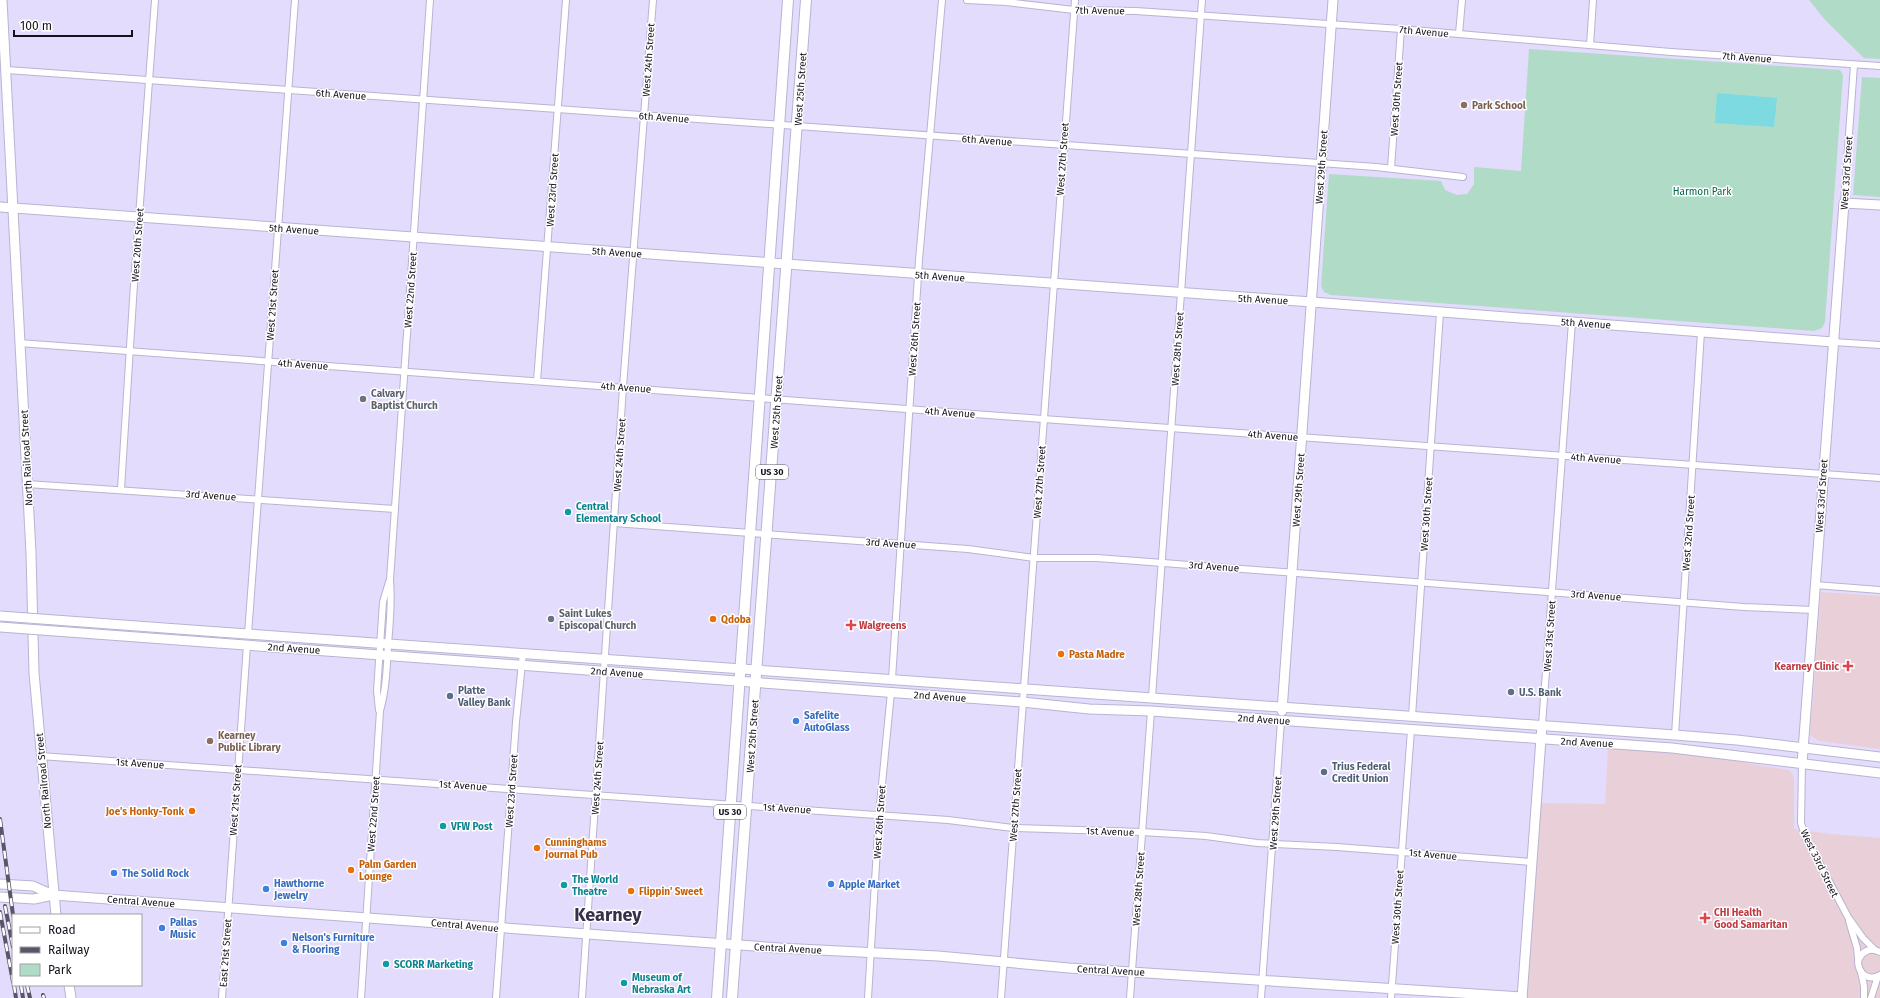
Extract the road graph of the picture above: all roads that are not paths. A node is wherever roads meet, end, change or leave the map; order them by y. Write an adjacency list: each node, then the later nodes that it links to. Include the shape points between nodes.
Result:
1 (2, 0): 24 (street, North Railroad Street)
2 (155, 0): 25 (street, West 20th Street)
3 (295, 0): 26 (street, West 21st Street)
4 (430, 0): 27 (street, West 22nd Street)
5 (566, 0): 28 (street, West 23rd Street)
6 (653, 0): 29 (street, West 24th Street)
7 (788, 0): 30 (main road, West 25th Street / US 30)
8 (806, 0): 31 (main road, West 25th Street / US 30)
9 (942, 0): 32 (street, West 26th Street)
10 (967, 0): 16 (street, 7th Avenue)
11 (1075, 0): 16 (street, West 27th Street)
12 (1202, 0): 17 (street, West 28th Street)
13 (1333, 0): 18 (street, West 29th Street)
14 (1462, 0): 20 (street)
15 (1593, 0): 21 (street)
16 (1074, 10): 17 (street, 7th Avenue); 33 (street, West 27th Street)
17 (1201, 16): 18 (street, 7th Avenue); 34 (street, West 28th Street)
18 (1331, 26): 19 (street, 7th Avenue); 35 (street, West 29th Street)
19 (1401, 29): 20 (street, 7th Avenue); 36 (street, West 30th Street)
20 (1459, 34): 21 (street, 7th Avenue)
21 (1590, 45): 22 (street, 7th Avenue)
22 (1854, 65): 23 (street, 7th Avenue); 38 (street, West 33rd Street)
23 (1880, 66)
24 (7, 70): 25 (street, 6th Avenue); 41 (street, North Railroad Street)
25 (149, 80): 26 (street, 6th Avenue); 42 (street, West 20th Street)
26 (288, 90): 27 (street, 6th Avenue); 43 (street, West 21st Street)
27 (423, 100): 28 (street, 6th Avenue); 44 (street, West 22nd Street)
28 (558, 109): 29 (street, 6th Avenue); 45 (street, West 23rd Street)
29 (644, 116): 30 (street, 6th Avenue); 46 (street, West 24th Street)
30 (779, 125): 31 (street, 6th Avenue); 47 (main road, West 25th Street / US 30)
31 (797, 126): 32 (street, 6th Avenue); 48 (main road, West 25th Street / US 30)
32 (930, 136): 33 (street, 6th Avenue); 49 (street, West 26th Street)
33 (1064, 145): 34 (street, 6th Avenue); 50 (street, West 27th Street)
34 (1191, 155): 35 (street, 6th Avenue); 51 (street, West 28th Street)
35 (1321, 164): 36 (street, 6th Avenue); 52 (street, West 29th Street)
36 (1391, 168): 37 (street, 6th Avenue)
37 (1463, 177)
38 (1844, 203): 39 (street); 56 (street, West 33rd Street)
39 (1880, 205)
40 (0, 207): 41 (street, 5th Avenue)
41 (13, 208): 42 (street, 5th Avenue); 57 (street, North Railroad Street)
42 (139, 217): 43 (street, 5th Avenue); 59 (street, West 20th Street)
43 (278, 227): 44 (street, 5th Avenue); 60 (street, West 21st Street)
44 (414, 237): 45 (street, 5th Avenue); 61 (street, West 22nd Street)
45 (548, 247): 46 (street, 5th Avenue); 62 (street, West 23rd Street)
46 (633, 254): 47 (street, 5th Avenue); 63 (street, West 24th Street)
47 (769, 263): 48 (street, 5th Avenue); 64 (main road, West 25th Street / US 30)
48 (787, 265): 49 (street, 5th Avenue); 65 (main road, West 25th Street / US 30)
49 (918, 274): 50 (street, 5th Avenue); 66 (street, West 26th Street)
50 (1053, 284): 51 (street, 5th Avenue); 67 (street, West 27th Street)
51 (1181, 294): 52 (street, 5th Avenue); 68 (street, West 28th Street)
52 (1312, 302): 53 (street, 5th Avenue); 69 (street, West 29th Street)
53 (1440, 313): 54 (street, 5th Avenue); 70 (street, West 30th Street)
54 (1572, 322): 55 (street, 5th Avenue); 71 (street, West 31st Street)
55 (1701, 332): 56 (street, 5th Avenue); 72 (street, West 32nd Street)
56 (1833, 342): 58 (street, 5th Avenue); 73 (street, West 33rd Street)
57 (19, 343): 59 (street, 4th Avenue); 75 (street, North Railroad Street)
58 (1880, 345)
59 (130, 351): 60 (street, 4th Avenue); 76 (street, West 20th Street)
60 (268, 362): 61 (street, 4th Avenue); 77 (street, West 21st Street)
61 (404, 372): 62 (street, 4th Avenue); 78 (street, West 22nd Street)
62 (536, 381): 63 (street, 4th Avenue)
63 (623, 387): 64 (street, 4th Avenue); 79 (street, West 24th Street)
64 (760, 397): 65 (street, 4th Avenue); 80 (main road, West 25th Street / US 30)
65 (777, 398): 66 (street, 4th Avenue); 81 (main road, West 25th Street / US 30)
66 (910, 409): 67 (street, 4th Avenue); 82 (street, West 26th Street)
67 (1043, 419): 68 (street, 4th Avenue); 83 (street, West 27th Street)
68 (1171, 428): 69 (street, 4th Avenue); 84 (street, West 28th Street)
69 (1302, 437): 70 (street, 4th Avenue); 85 (street, West 29th Street)
70 (1430, 446): 71 (street, 4th Avenue); 86 (street, West 30th Street)
71 (1562, 456): 72 (street, 4th Avenue); 89 (street, West 31st Street)
72 (1692, 465): 73 (street, 4th Avenue); 90 (street, West 32nd Street)
73 (1823, 474): 74 (street, 4th Avenue); 87 (street, West 33rd Street)
74 (1880, 478)
75 (27, 484): 76 (street, 3rd Avenue); 120 (street, North Railroad Street, via 34,673)
76 (121, 489): 77 (street, 3rd Avenue)
77 (258, 498): 78 (street, 3rd Avenue); 94 (street, West 21st Street)
78 (395, 509): 95 (street, West 22nd Street, via 391,600)
79 (614, 523): 80 (street, 3rd Avenue); 99 (street, West 24th Street)
80 (750, 533): 81 (street, 3rd Avenue); 101 (main road, West 25th Street / US 30)
81 (767, 534): 82 (street, 3rd Avenue); 102 (main road, West 25th Street / US 30)
82 (901, 544): 83 (street, 3rd Avenue, via 968,549); 104 (street, West 26th Street)
83 (1034, 558): 84 (street, 3rd Avenue, via 1097,558); 107 (street, West 27th Street)
84 (1161, 563): 85 (street, 3rd Avenue); 109 (street, West 28th Street)
85 (1292, 572): 86 (street, 3rd Avenue); 111 (street, West 29th Street)
86 (1421, 582): 89 (street, 3rd Avenue); 113 (street, West 30th Street)
87 (1815, 585): 88 (street); 91 (street, West 33rd Street)
88 (1880, 590)
89 (1552, 592): 90 (street, 3rd Avenue); 115 (street, West 31st Street)
90 (1683, 602): 91 (street, 3rd Avenue); 117 (street, West 32nd Street)
91 (1813, 610): 119 (street, West 33rd Street)
92 (0, 616): 94 (street, 2nd Avenue, bridge)
93 (0, 627): 96 (street, 2nd Avenue, bridge)
94 (248, 634): 95 (street, 2nd Avenue)
95 (384, 643): 97 (street, 2nd Avenue); 98 (street, West 22nd Street)
96 (247, 645): 98 (street, 2nd Avenue); 123 (street, West 21st Street)
97 (523, 653): 99 (street, 2nd Avenue); 100 (street, West 23rd Street)
98 (384, 654): 100 (street, 2nd Avenue); 125 (street, West 22nd Street, via 377,691 380,711)
99 (605, 658): 101 (street, 2nd Avenue); 103 (street, West 24th Street)
100 (522, 665): 103 (street, 2nd Avenue); 126 (street, West 23rd Street)
101 (740, 668): 102 (street, 2nd Avenue); 105 (main road, West 25th Street / US 30)
102 (757, 669): 104 (street, 2nd Avenue); 106 (main road, West 25th Street / US 30)
103 (604, 671): 105 (street, 2nd Avenue); 127 (street, West 24th Street)
104 (892, 679): 107 (street, 2nd Avenue)
105 (740, 681): 106 (street, 2nd Avenue); 128 (main road, West 25th Street / US 30)
106 (756, 682): 108 (street, 2nd Avenue); 129 (main road, West 25th Street / US 30)
107 (1023, 688): 109 (street, 2nd Avenue); 110 (street, West 27th Street)
108 (891, 692): 110 (street, 2nd Avenue); 130 (street, West 26th Street)
109 (1152, 697): 111 (street, 2nd Avenue)
110 (1022, 702): 112 (street, 2nd Avenue); 131 (street, West 27th Street)
111 (1282, 707): 113 (street, 2nd Avenue); 114 (street, West 29th Street)
112 (1151, 711): 114 (street, 2nd Avenue); 132 (street, West 28th Street)
113 (1412, 716): 115 (street, 2nd Avenue)
114 (1282, 721): 116 (street, 2nd Avenue); 133 (street, West 29th Street)
115 (1542, 725): 117 (street, 2nd Avenue); 118 (street, West 31st Street)
116 (1411, 730): 118 (street, 2nd Avenue); 134 (street, West 30th Street)
117 (1675, 735): 119 (street, 2nd Avenue)
118 (1541, 740): 122 (street, 2nd Avenue, via 1672,748); 135 (street, West 31st Street)
119 (1803, 748): 121 (street, 2nd Avenue); 122 (street, West 33rd Street)
120 (40, 756): 123 (street, 1st Avenue); 137 (street, North Railroad Street)
121 (1880, 757)
122 (1802, 764): 124 (street, 2nd Avenue); 142 (street, West 33rd Street, via 1801,823 1806,838)
123 (238, 770): 125 (street, 1st Avenue); 139 (street, West 21st Street)
124 (1880, 773)
125 (375, 779): 126 (street, 1st Avenue); 141 (street, West 22nd Street)
126 (511, 788): 127 (street, 1st Avenue); 143 (street, West 23rd Street)
127 (596, 794): 128 (street, 1st Avenue); 144 (street, West 24th Street)
128 (731, 804): 129 (street, 1st Avenue); 145 (main road, West 25th Street / US 30)
129 (747, 805): 130 (street, 1st Avenue); 146 (main road, West 25th Street / US 30)
130 (879, 815): 131 (street, 1st Avenue); 148 (street, West 26th Street)
131 (1013, 828): 132 (street, 1st Avenue); 150 (street, West 27th Street)
132 (1142, 832): 133 (street, 1st Avenue); 151 (street, West 28th Street)
133 (1272, 844): 134 (street, 1st Avenue, via 1337,846); 154 (street, West 29th Street)
134 (1401, 852): 135 (street, 1st Avenue); 156 (street, West 30th Street)
135 (1532, 862): 168 (street, West 31st Street)
136 (0, 884): 137 (street, Central Avenue, via 39,887)
137 (53, 894): 138 (street, Central Avenue, via 39,899); 139 (street, Central Avenue); 140 (street, North Railroad Street)
138 (0, 897)
139 (227, 908): 141 (street, Central Avenue); 158 (street, East 21st Street)
140 (56, 914)
141 (366, 918): 143 (street, Central Avenue); 159 (street, West 22nd Street)
142 (1848, 918): 147 (street, West 33rd Street, via 1863,938); 149 (street, West 33rd Street)
143 (502, 928): 144 (street, Central Avenue); 160 (street, West 23rd Street)
144 (587, 934): 145 (street, Central Avenue); 161 (street, West 24th Street)
145 (721, 944): 146 (street, Central Avenue); 162 (main road, US 30)
146 (736, 944): 148 (street, Central Avenue); 163 (main road, US 30)
147 (1878, 951): 149 (street, via 1864,952)
148 (871, 952): 150 (street, Central Avenue); 164 (street, West 26th Street)
149 (1858, 961): 152 (street, West 33rd Street)
150 (1003, 963): 151 (street, Central Avenue); 165 (street, West 27th Street)
151 (1132, 971): 154 (street, Central Avenue); 166 (street, West 28th Street)
152 (1861, 972): 153 (street, via 1871,978); 169 (street, West 33rd Street)
153 (1879, 975): 170 (street)
154 (1263, 980): 156 (street, Central Avenue); 167 (street, West 29th Street)
155 (69, 986): 157 (street)
156 (1391, 993): 168 (street, Central Avenue)
157 (71, 998)
158 (222, 998)
159 (361, 998)
160 (496, 998)
161 (582, 998)
162 (717, 998)
163 (732, 998)
164 (868, 998)
165 (1001, 998)
166 (1130, 998)
167 (1262, 998)
168 (1522, 998)
169 (1864, 998)
170 (1871, 998)

